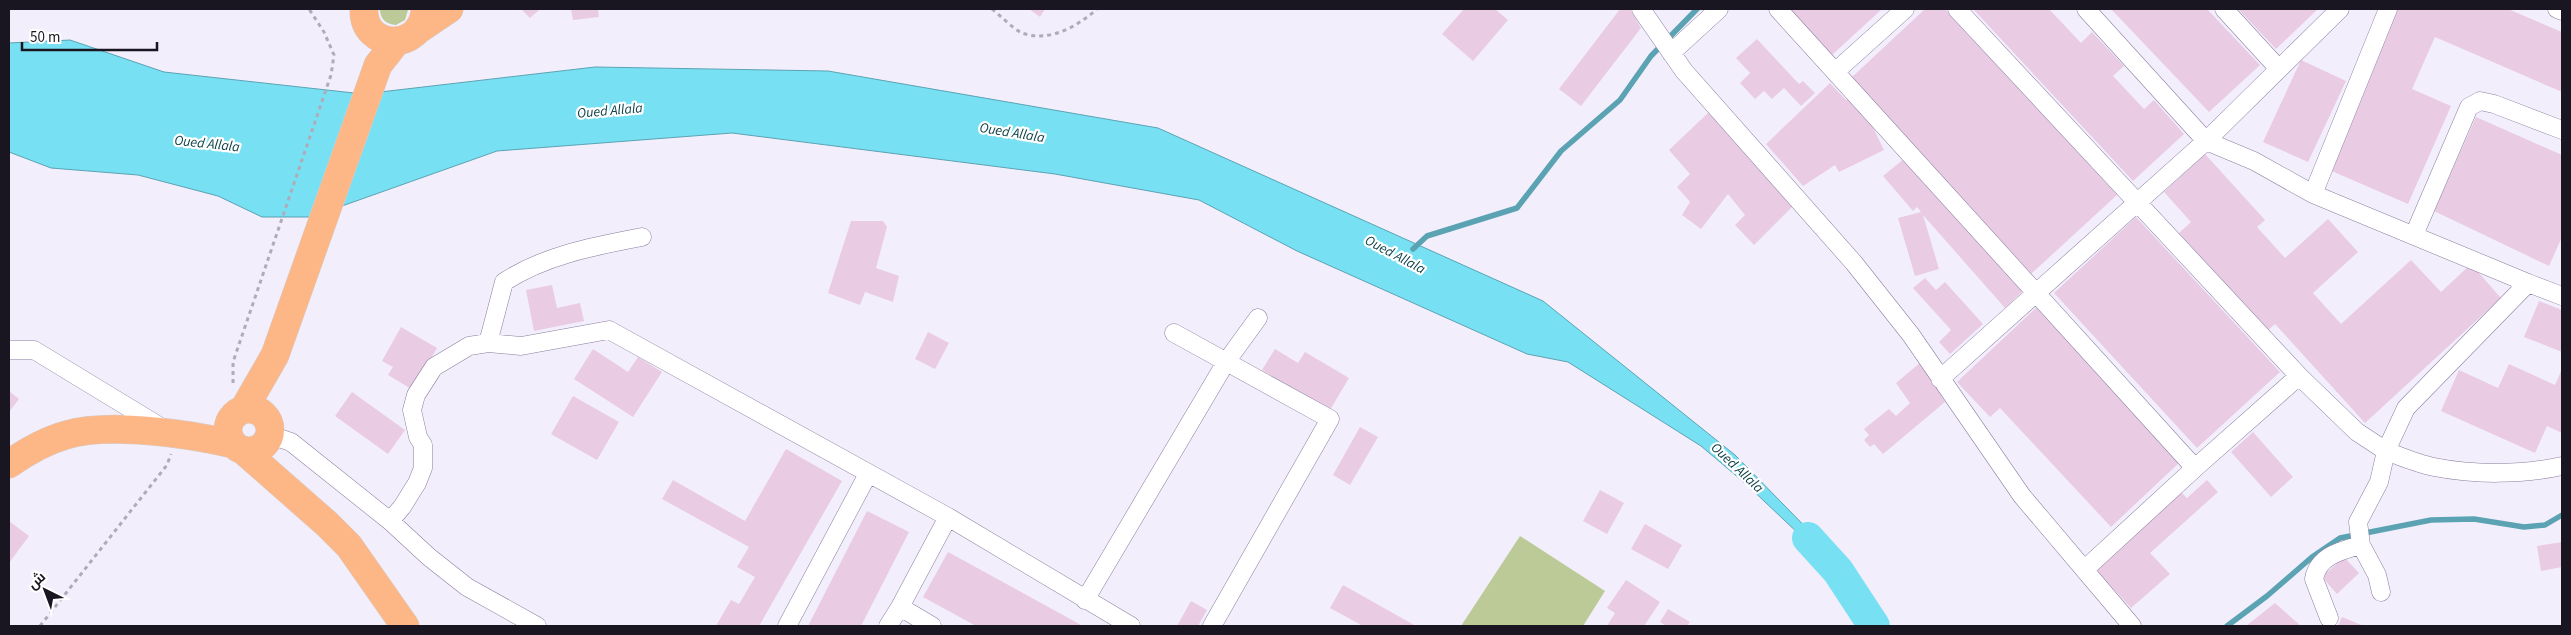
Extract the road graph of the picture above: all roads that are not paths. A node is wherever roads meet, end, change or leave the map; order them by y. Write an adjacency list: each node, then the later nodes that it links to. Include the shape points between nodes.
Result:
1 (449, 9): 14 (main road)
2 (1642, 9): 15 (street)
3 (1718, 9): 15 (street)
4 (1778, 9): 17 (street)
5 (1905, 9): 17 (street)
6 (1957, 9): 22 (street)
7 (2086, 9): 20 (street)
8 (2224, 9): 16 (street)
9 (2340, 9): 16 (street)
10 (2388, 9): 21 (street)
11 (2557, 9): 12 (street)
12 (2562, 12)
13 (367, 18): 14 (main road, via 382,38); 18 (main road, via 376,53)
14 (414, 27): 18 (main road, via 384,56)
15 (1669, 51): 35 (street, via 1854,263 1911,335)
16 (2279, 69): 20 (street)
17 (1836, 71): 26 (street)
18 (375, 74): 32 (main road)
19 (2562, 130): 23 (street, via 2494,104 2480,101 2469,107)
20 (2206, 141): 21 (street, via 2254,161); 22 (street)
21 (2313, 194): 23 (street)
22 (2137, 202): 26 (street); 34 (street)
23 (2414, 234): 25 (street)
24 (642, 237): 30 (street, via 585,247 519,272 504,282)
25 (2528, 283): 27 (street); 39 (street, via 2406,408)
26 (2035, 294): 35 (street); 42 (street)
27 (2562, 296)
28 (1258, 318): 33 (street)
29 (1174, 333): 33 (street)
30 (488, 343): 43 (street, via 521,346 609,330); 45 (street, via 469,346 434,368 416,395 412,410 423,446 423,468 402,508)
31 (9, 350): 37 (street, via 34,350)
32 (275, 356): 36 (main road); 38 (main road)
33 (1226, 362): 49 (street); 58 (street, via 1330,419)
34 (2299, 376): 39 (street, via 2357,432); 42 (street)
35 (1940, 379): 47 (street, via 2022,496)
36 (239, 412): 37 (main road); 38 (main road, via 254,409 263,414); 38 (main road, via 230,420 227,432)
37 (171, 434): 38 (main road); 40 (main road, via 103,431 68,434)
38 (257, 439): 45 (street, via 291,442); 52 (main road, via 290,491 349,546)
39 (2386, 451): 41 (street, via 2435,467 2477,471 2542,471); 46 (street, via 2379,482 2358,522)
40 (9, 464)
41 (2562, 466)
42 (2196, 468): 47 (street)
43 (868, 474): 44 (street); 54 (street)
44 (948, 517): 49 (street); 50 (street)
45 (390, 521): 53 (street, via 468,587)
46 (2360, 545): 48 (street, via 2373,565); 51 (street, via 2327,558 2315,572 2314,580)
47 (2085, 569): 59 (street)
48 (2381, 592)
49 (1085, 600): 57 (street)
50 (900, 607): 55 (street); 56 (street)
51 (2329, 618)
52 (405, 626)
53 (537, 626)
54 (787, 626)
55 (888, 626)
56 (932, 626)
57 (1130, 626)
58 (1212, 626)
59 (2132, 626)

